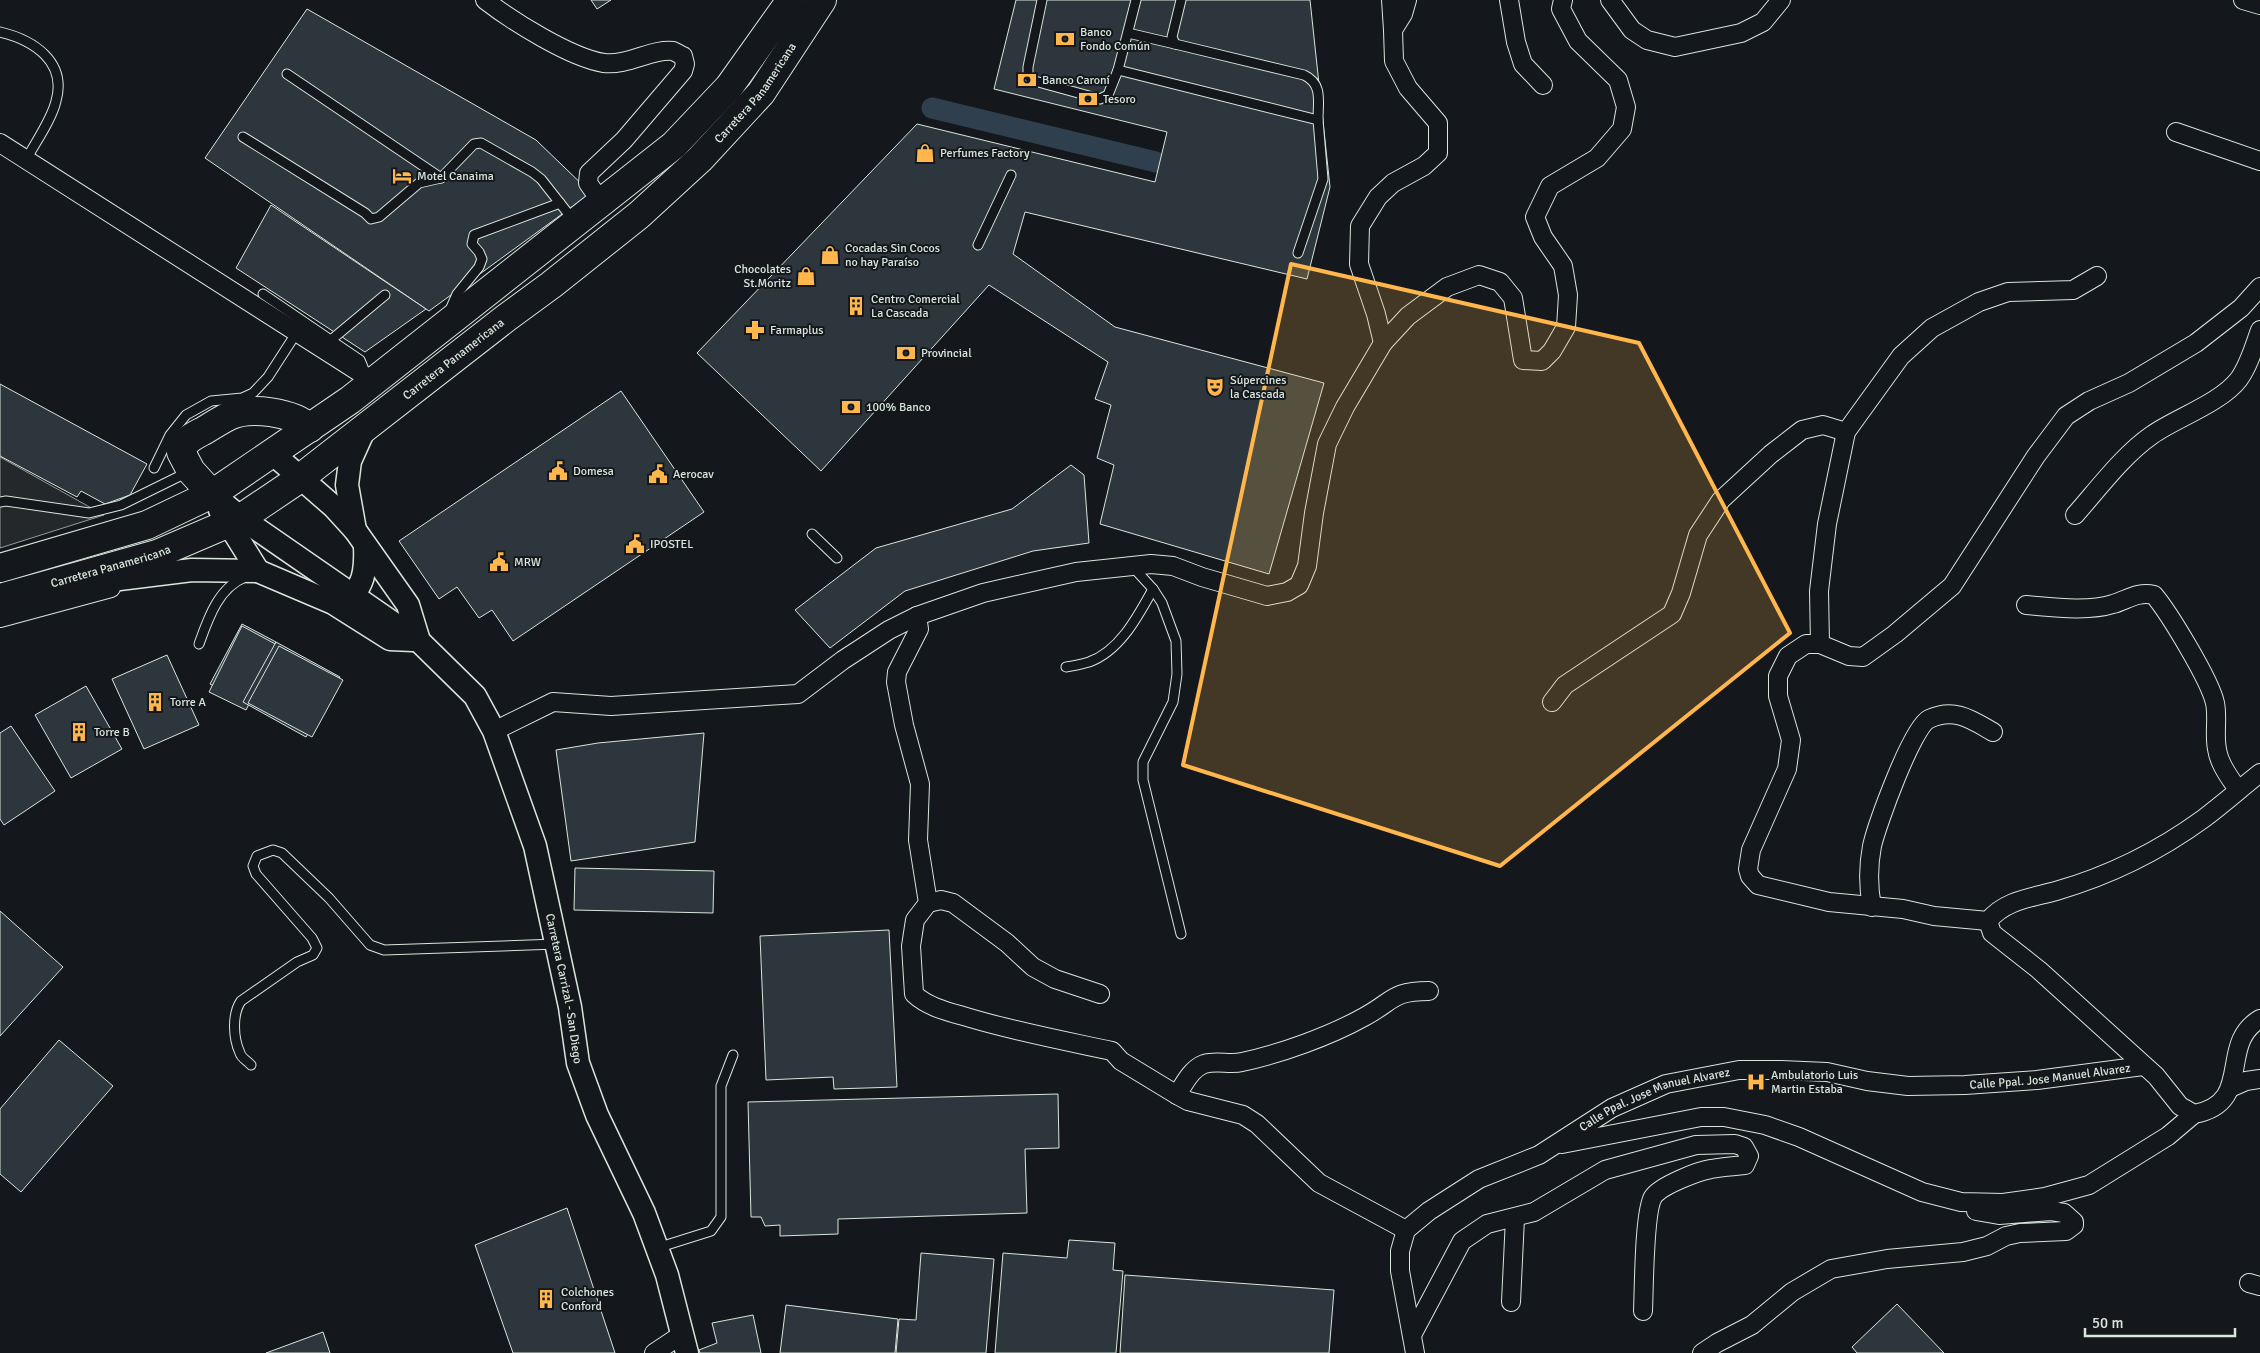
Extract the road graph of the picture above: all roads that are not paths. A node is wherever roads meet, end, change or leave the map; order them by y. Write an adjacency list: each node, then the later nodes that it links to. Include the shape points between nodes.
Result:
1 (485, 0): 30 (street, via 503,14 568,50 604,63 673,52 683,56 683,71 624,140 589,172 588,183)
2 (792, 0): 30 (main road, Carretera Panamericana, via 722,94 674,145)
3 (822, 0): 45 (main road, Carretera Panamericana, via 761,93 700,159 639,215)
4 (1042, 0): 19 (lane, via 1028,67 1031,80 1100,99 1108,95)
5 (1136, 0): 17 (lane)
6 (1180, 0): 18 (lane, via 1172,37)
7 (1391, 0): 15 (street)
8 (1407, 0): 15 (street)
9 (1509, 0): 21 (street, via 1523,64)
10 (1563, 0): 42 (street, via 1561,8 1578,41 1618,80 1626,107 1622,129 1597,158 1550,186 1535,217 1543,237 1563,266 1568,295 1566,327 1542,361 1523,360 1513,298 1500,282 1479,275 1447,287 1408,316)
11 (1610, 0): 13 (street, via 1632,30 1647,40 1675,47 1741,33 1763,22)
12 (2243, 0): 14 (street)
13 (1780, 1)
14 (2260, 5)
15 (1393, 30): 42 (street, via 1394,61 1408,88 1438,123 1438,153 1378,197 1360,226 1359,264)
16 (0, 32): 26 (lane, via 35,46 51,60 58,79 56,103)
17 (1128, 34): 18 (lane); 19 (lane)
18 (1175, 44): 22 (lane, via 1313,79 1318,87)
19 (1118, 70): 22 (lane)
20 (287, 74): 29 (lane)
21 (1543, 85)
22 (1318, 120): 33 (lane, via 1323,179)
23 (2176, 132): 27 (street)
24 (243, 137): 29 (lane, via 371,219 379,217 419,182)
25 (0, 143): 26 (street)
26 (26, 160): 40 (street)
27 (2260, 161)
28 (1010, 175): 32 (lane)
29 (441, 178): 31 (lane, via 474,144 481,143 541,179)
30 (602, 203): 31 (main road, Carretera Panamericana)
31 (568, 213): 38 (main road, Carretera Panamericana); 38 (lane, via 474,235 472,244 482,259 457,294)
32 (978, 245)
33 (1298, 253)
34 (2097, 276): 46 (street, via 2073,290 2008,292 1979,302 1932,328 1901,356)
35 (2260, 287): 72 (street, via 2241,308 2196,343 2066,416 2036,456 1952,586 1895,634 1863,657 1849,656)
36 (263, 294): 41 (lane)
37 (386, 295): 41 (lane)
38 (443, 327): 43 (main road, Carretera Panamericana)
39 (2260, 330): 53 (street, via 2249,362 2238,381 2200,409 2151,435 2116,468)
40 (296, 332): 43 (street); 48 (lane, via 268,377 253,393 242,398 211,401 186,415 170,435)
41 (331, 340): 43 (lane, via 360,360)
42 (1383, 343): 58 (street, via 1327,444 1307,566 1299,585 1267,596 1173,566)
43 (367, 377): 44 (main road, Carretera Panamericana, via 350,400)
44 (310, 428): 47 (main road, Carretera Panamericana); 49 (main road, via 304,422 282,414 246,411 230,415 184,442 181,452)
45 (364, 430): 50 (main road, Carretera Panamericana); 56 (street, via 350,461 347,485)
46 (1846, 432): 72 (street, via 1827,524 1819,591); 74 (street, via 1823,425 1802,430 1771,454 1721,500 1698,535 1672,614 1565,685)
47 (272, 453): 50 (street); 51 (main road, Carretera Panamericana)
48 (154, 468)
49 (190, 470): 51 (main road); 52 (lane, via 121,505 89,513)
50 (299, 479): 54 (main road, Carretera Panamericana); 56 (street, via 334,507)
51 (212, 494): 54 (street); 59 (main road, Carretera Panamericana, via 147,525)
52 (0, 502)
53 (2075, 516)
54 (234, 521): 61 (street); 63 (main road, Carretera Panamericana, via 157,554); 64 (street, Carretera Carrizal - San Diego)
55 (812, 534): 57 (lane)
56 (360, 538): 64 (street, via 366,565); 70 (street, via 408,605)
57 (837, 558)
58 (1132, 566): 62 (lane); 68 (street, via 1076,572 983,593)
59 (0, 568)
60 (192, 570): 61 (street); 63 (street); 69 (street, via 120,585)
61 (258, 571): 66 (street); 71 (lane, via 236,580 225,590 211,613)
62 (1153, 589): 73 (lane, via 1118,643 1091,662); 82 (lane, via 1162,603 1176,641 1176,674 1173,702 1143,762 1143,780)
63 (32, 590): 65 (main road, Carretera Panamericana)
64 (354, 595): 66 (street); 70 (street, Carretera Carrizal - San Diego)
65 (0, 598)
66 (333, 603): 70 (street, via 390,639)
67 (2026, 605): 78 (street, via 2080,608 2112,605 2145,593 2154,595 2207,682 2215,701 2217,749)
68 (917, 616): 75 (street, via 843,660 798,694 611,706 553,702); 79 (street, via 919,629 897,672 896,682 920,784 918,840)
69 (0, 618)
70 (419, 641): 75 (street, Carretera Carrizal - San Diego, via 475,696)
71 (199, 644)
72 (1820, 644): 80 (street, via 1806,644 1788,656 1778,676 1778,696 1791,740 1790,750 1787,769 1751,850 1748,869 1758,885 1829,902)
73 (1066, 668)
74 (1552, 702)
75 (494, 731): 83 (street, Carretera Carrizal - San Diego, via 535,846)
76 (1993, 732): 80 (street, via 1960,714 1927,719 1890,790 1872,846 1868,883)
77 (2260, 773): 78 (street)
78 (2238, 790): 81 (street, via 2203,819 2147,855 1997,910)
79 (928, 903): 85 (street, via 941,900 953,903 1033,967 1055,979); 93 (street, via 915,920 911,946 914,994 921,1000 942,1010 995,1025 1112,1051 1121,1061)
80 (1872, 907): 81 (street)
81 (1988, 921): 90 (street, via 1992,933 2039,970)
82 (1181, 934)
83 (557, 944): 89 (lane, via 384,950 370,945 329,898 282,853 272,850 257,856 253,866 256,874 312,938 317,948 313,954 241,1001 236,1009 240,1055); 99 (street, Carretera Carrizal - San Diego, via 578,1063 597,1116 644,1213)
84 (1430, 991): 93 (street, via 1408,991 1392,997 1365,1017 1270,1056 1239,1063 1204,1065 1193,1071)
85 (1100, 994)
86 (2260, 1006): 87 (street)
87 (2254, 1022): 92 (street, via 2236,1053)
88 (733, 1055): 99 (lane, via 721,1086 721,1217 710,1231)
89 (251, 1065)
90 (2144, 1066): 94 (street, via 2180,1106); 95 (street, Calle Ppal. Jose Manuel Alvarez, via 2037,1080 1908,1086 1827,1072 1739,1070 1666,1084 1612,1108)
91 (2260, 1080): 92 (street, via 2246,1081)
92 (2230, 1088): 94 (street, via 2222,1103 2209,1111)
93 (1177, 1095): 98 (street, via 1243,1115 1257,1124 1319,1183)
94 (2194, 1114): 96 (street, via 2168,1136 2089,1185 2045,1197 2003,1203)
95 (1552, 1146): 96 (street, via 1701,1117 1724,1117 1765,1125 1799,1137 1922,1192); 98 (street, Calle Ppal. Jose Manuel Alvarez, via 1539,1155 1479,1179)
96 (1961, 1202): 106 (street, via 1969,1209 1999,1215 2064,1213 2074,1225 2066,1231 2006,1236 1987,1246 1963,1252 1887,1258 1831,1269 1792,1292 1752,1325)
97 (1515, 1218): 100 (street); 101 (street, via 1534,1212 1605,1170 1696,1145 1735,1144 1744,1147 1749,1156 1745,1165 1709,1169 1667,1186 1654,1195 1648,1223); 102 (street, via 1487,1224 1462,1241)
98 (1406, 1230): 102 (street, via 1400,1250 1400,1271)
99 (657, 1248): 103 (street, Carretera Carrizal - San Diego)
100 (1511, 1302)
101 (1642, 1311)
102 (1412, 1335): 105 (street)
103 (684, 1344): 104 (street)
104 (654, 1353)
105 (1415, 1353)
106 (1702, 1353)

